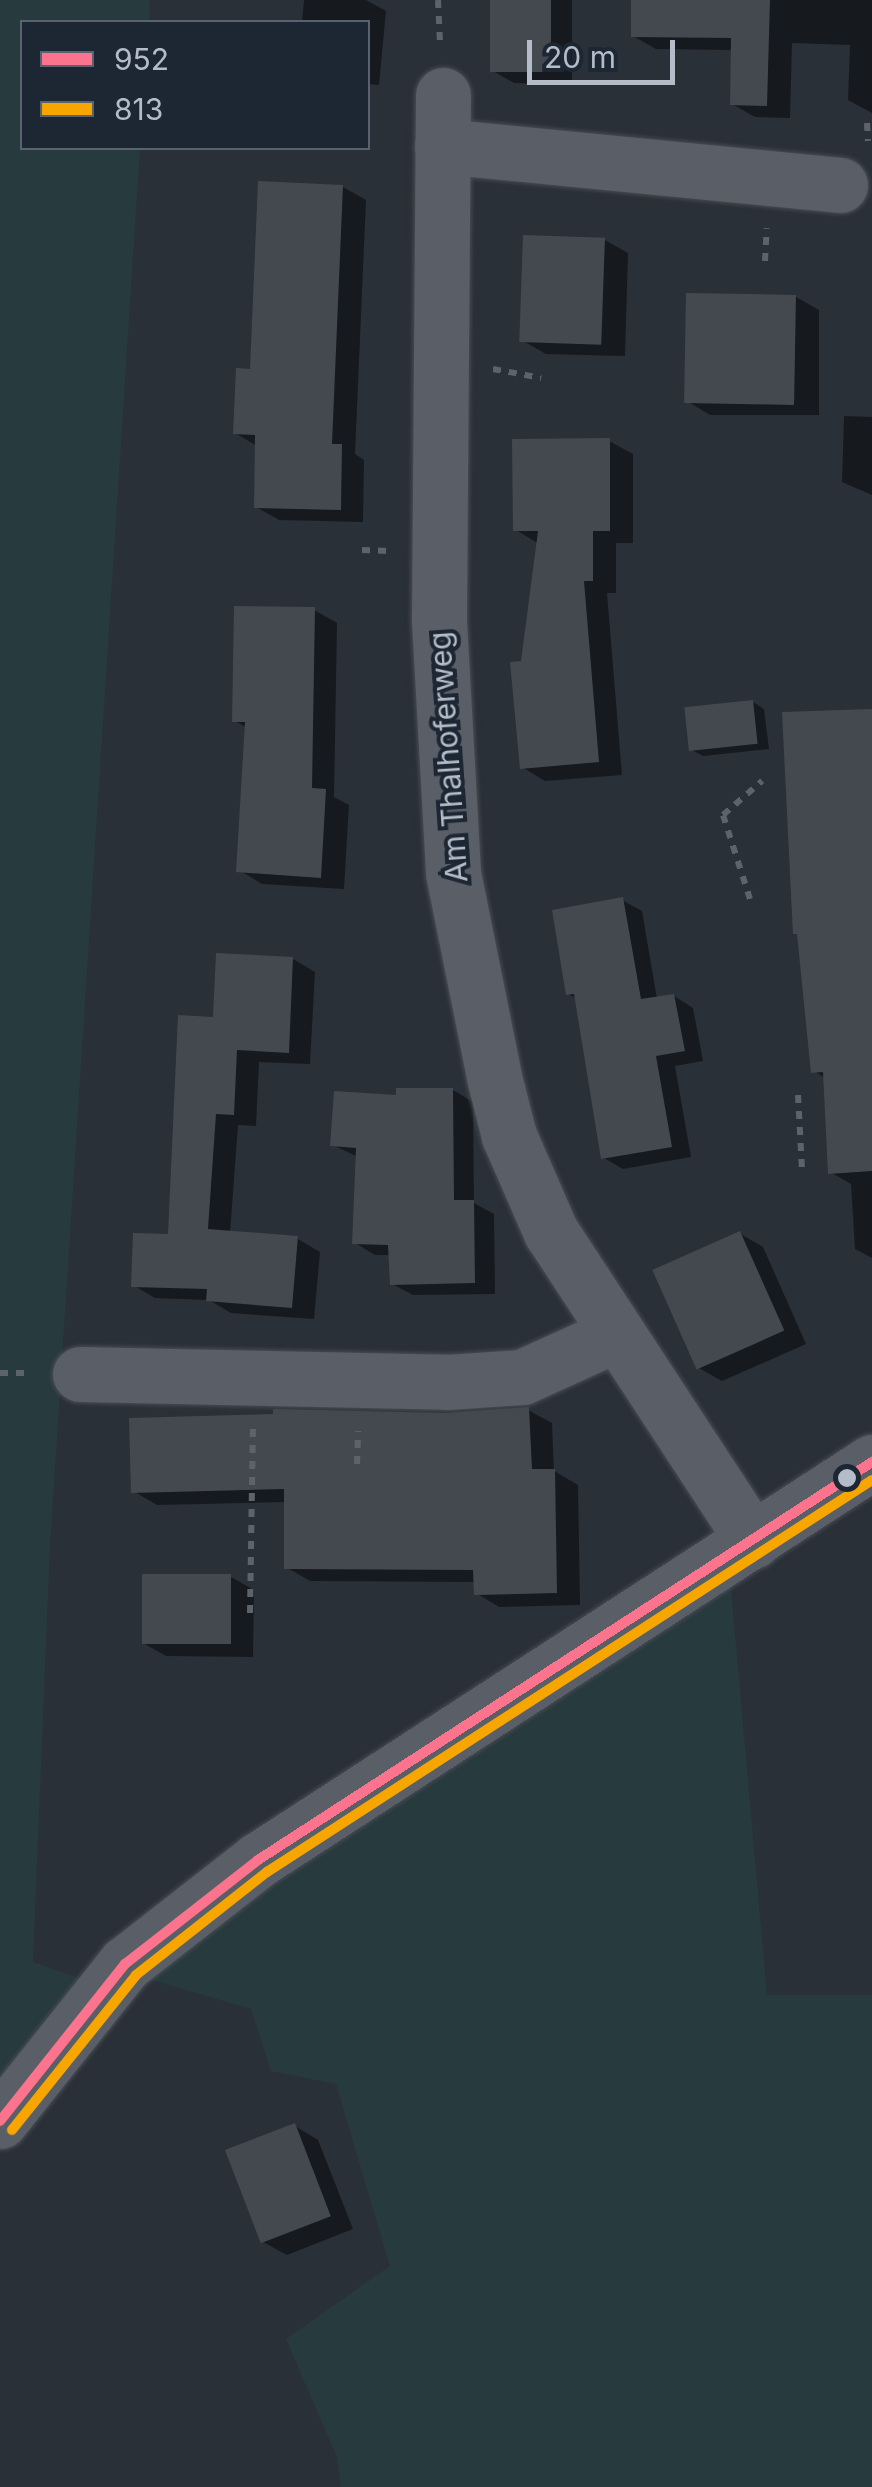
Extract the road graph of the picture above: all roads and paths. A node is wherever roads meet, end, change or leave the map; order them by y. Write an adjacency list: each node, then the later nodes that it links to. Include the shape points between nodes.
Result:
1 (840, 185): 6 (street, Am Thalhoferweg, via 443,120 438,608 453,874 509,1136 552,1232)
2 (762, 781): 3 (path, via 723,815)
3 (750, 899)
4 (798, 1095): 5 (path)
5 (802, 1168)
6 (617, 1334): 8 (street, via 522,1377); 10 (street, Am Thalhoferweg)
7 (80, 1374): 8 (street)
8 (254, 1378): 11 (path)
9 (872, 1462): 10 (street)
10 (754, 1542): 12 (street, via 243,1871 124,1964)
11 (250, 1613)
12 (0, 2121)

